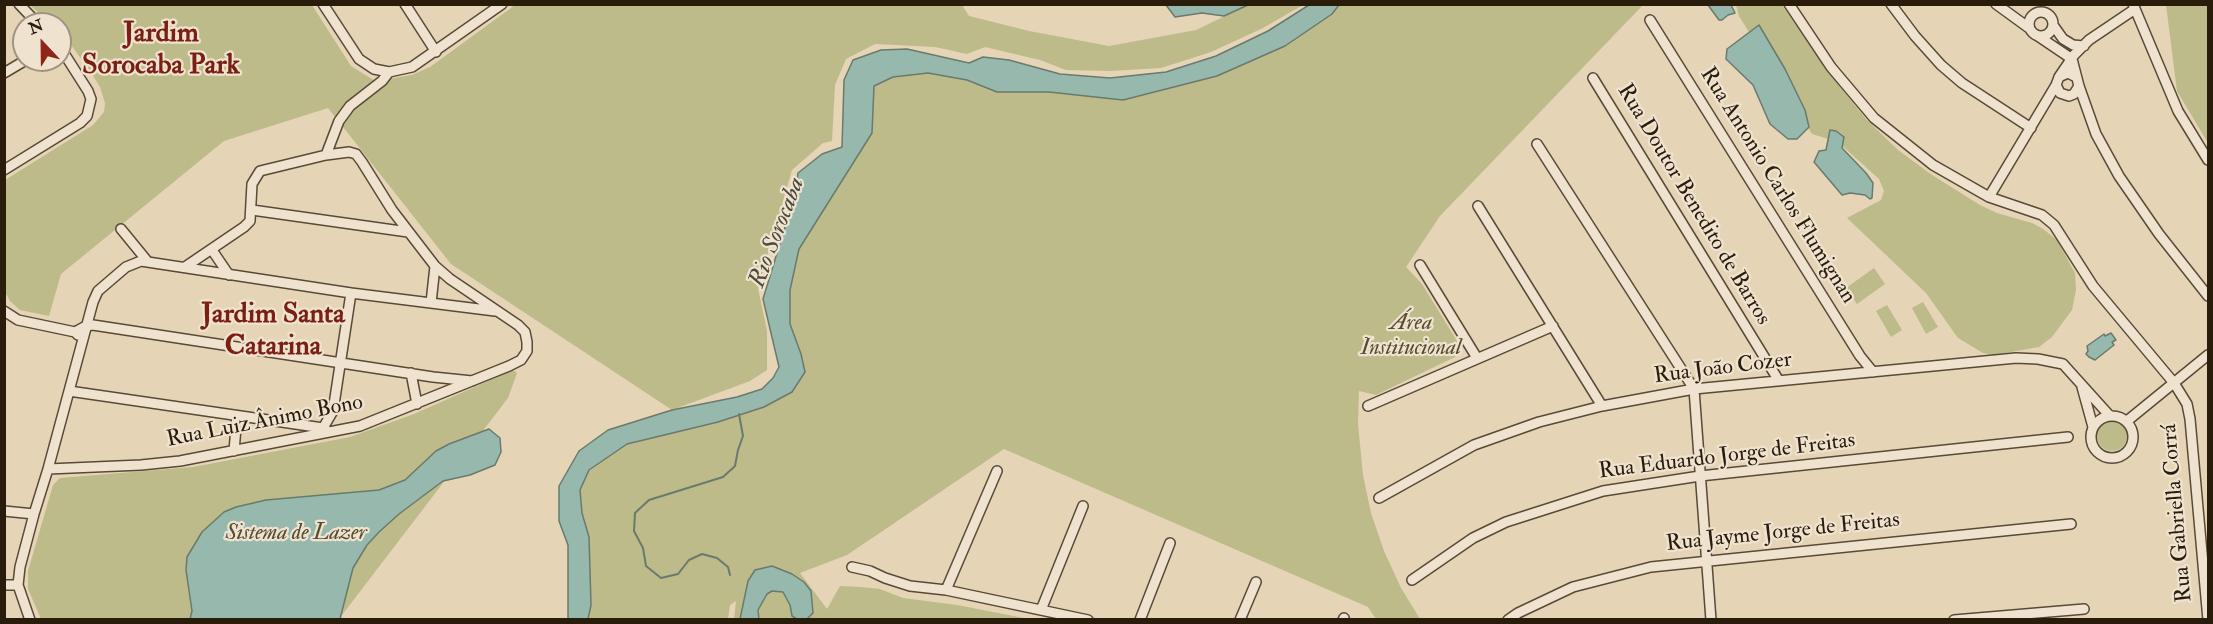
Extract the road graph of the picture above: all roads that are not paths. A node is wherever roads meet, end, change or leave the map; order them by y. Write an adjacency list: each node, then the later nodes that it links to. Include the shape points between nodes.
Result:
1 (323, 4): 17 (street, via 359,59 374,69)
2 (405, 4): 14 (street)
3 (1789, 4): 29 (street, Rua Gabriella Corrá, via 1831,67 1874,118 1933,165)
4 (1892, 4): 24 (street, via 1941,65)
5 (1996, 4): 11 (street)
6 (498, 6): 14 (street)
7 (2134, 7): 13 (street); 27 (street, via 2178,111)
8 (2042, 8): 10 (street); 11 (street, via 2031,16)
9 (1650, 20): 53 (street, Rua Antonio Carlos Flumignan)
10 (2053, 25): 12 (street, via 2046,35); 13 (street, via 2063,39)
11 (2029, 28): 12 (street)
12 (2038, 36): 15 (street)
13 (2084, 46): 15 (street)
14 (436, 52): 17 (street, via 412,67)
15 (2072, 59): 19 (street); 20 (street)
16 (72, 66): 28 (street, via 91,99 87,116)
17 (389, 72): 26 (street, via 350,106)
18 (1593, 78): 57 (street, Rua Doutor Benedito de Barros)
19 (2058, 81): 20 (street, via 2068,73); 21 (street, via 2060,93); 22 (street)
20 (2078, 81): 21 (street, via 2074,94); 23 (street)
21 (2067, 96): 22 (street); 23 (street)
22 (2046, 104): 24 (street)
23 (2084, 105): 43 (street, via 2119,176)
24 (2031, 128): 29 (street)
25 (1537, 144): 60 (street)
26 (326, 155): 31 (street, via 260,171 252,184); 33 (street, via 356,154)
27 (2208, 160)
28 (4, 170)
29 (1989, 197): 58 (street, Rua Gabriella Corrá, via 2042,216 2054,225 2093,286)
30 (1478, 206): 48 (street)
31 (252, 210): 33 (street); 35 (street, via 250,221)
32 (121, 229): 34 (street)
33 (408, 232): 40 (street)
34 (133, 244): 36 (street); 37 (street)
35 (212, 250): 39 (street); 41 (street)
36 (148, 262): 37 (street); 39 (street)
37 (134, 263): 47 (street, via 98,291)
38 (1420, 265): 51 (street)
39 (184, 267): 41 (street)
40 (435, 267): 44 (street); 46 (street)
41 (229, 275): 42 (street)
42 (351, 294): 44 (street); 52 (street)
43 (2208, 296)
44 (431, 303): 46 (street)
45 (4, 311): 49 (street, via 18,320)
46 (497, 312): 56 (street, Rua Luiz Ânimo Bono, via 525,332 527,351 521,360)
47 (86, 326): 49 (street); 52 (street)
48 (1553, 326): 51 (street); 65 (street)
49 (79, 335): 61 (street)
50 (2208, 355): 58 (street)
51 (1477, 358): 64 (street)
52 (340, 362): 54 (street); 66 (street)
53 (1873, 372): 57 (street, Rua João Cozer); 59 (street, Rua João Cozer, via 2038,359 2063,364)
54 (411, 373): 55 (street); 63 (street)
55 (433, 377): 56 (street); 62 (street, via 440,379)
56 (472, 381): 62 (street, Rua Luiz Ânimo Bono)
57 (1779, 381): 60 (street, Rua João Cozer)
58 (2174, 383): 69 (street); 102 (street, Rua Gabriella Corrá, via 2187,404 2190,419)
59 (2081, 385): 68 (street, Rua João Cozer); 71 (street, Rua João Cozer)
60 (1694, 389): 65 (street, Rua João Cozer); 79 (street)
61 (69, 391): 67 (street); 77 (street)
62 (449, 391): 63 (street, Rua Luiz Ânimo Bono)
63 (417, 404): 73 (street, Rua Luiz Ânimo Bono)
64 (1368, 406)
65 (1602, 406): 80 (street, Rua João Cozer, via 1539,422 1474,445)
66 (333, 411): 72 (street); 73 (street)
67 (237, 416): 70 (street); 76 (street)
68 (2109, 416): 69 (street); 71 (street, via 2099,419)
69 (2127, 422): 71 (street, via 2133,430 2133,441 2126,453 2116,458 2096,452 2091,440)
70 (287, 424): 72 (street); 75 (street)
71 (2093, 427)
72 (326, 430): 73 (street, Rua Luiz Ânimo Bono); 75 (street, Rua Luiz Ânimo Bono)
73 (343, 430)
74 (2068, 437): 79 (street, Rua Eduardo Jorge de Freitas)
75 (299, 438): 76 (street, Rua Luiz Ânimo Bono)
76 (234, 451): 77 (street, Rua Luiz Ânimo Bono, via 141,465)
77 (48, 469): 83 (street)
78 (997, 471): 92 (street)
79 (1700, 476): 86 (street); 88 (street, Rua Eduardo Jorge de Freitas, via 1603,490 1547,507 1473,538)
80 (1379, 498)
81 (1083, 506): 94 (street)
82 (4, 511): 83 (street)
83 (34, 514): 91 (street)
84 (2071, 524): 86 (street, Rua Jayme Jorge de Freitas)
85 (1170, 543): 97 (street)
86 (1706, 560): 99 (street, Rua Jayme Jorge de Freitas, via 1651,567 1573,587); 100 (street)
87 (852, 567): 92 (street, via 910,586)
88 (1412, 580)
89 (1256, 582): 98 (street)
90 (4, 585): 91 (street)
91 (18, 585): 95 (street)
92 (946, 591): 94 (street)
93 (2084, 609): 101 (street)
94 (1041, 610): 96 (street)
95 (30, 620)
96 (1088, 620)
97 (1140, 620)
98 (1240, 620)
99 (1509, 620)
100 (1711, 620)
101 (1954, 620)
102 (2208, 620)

